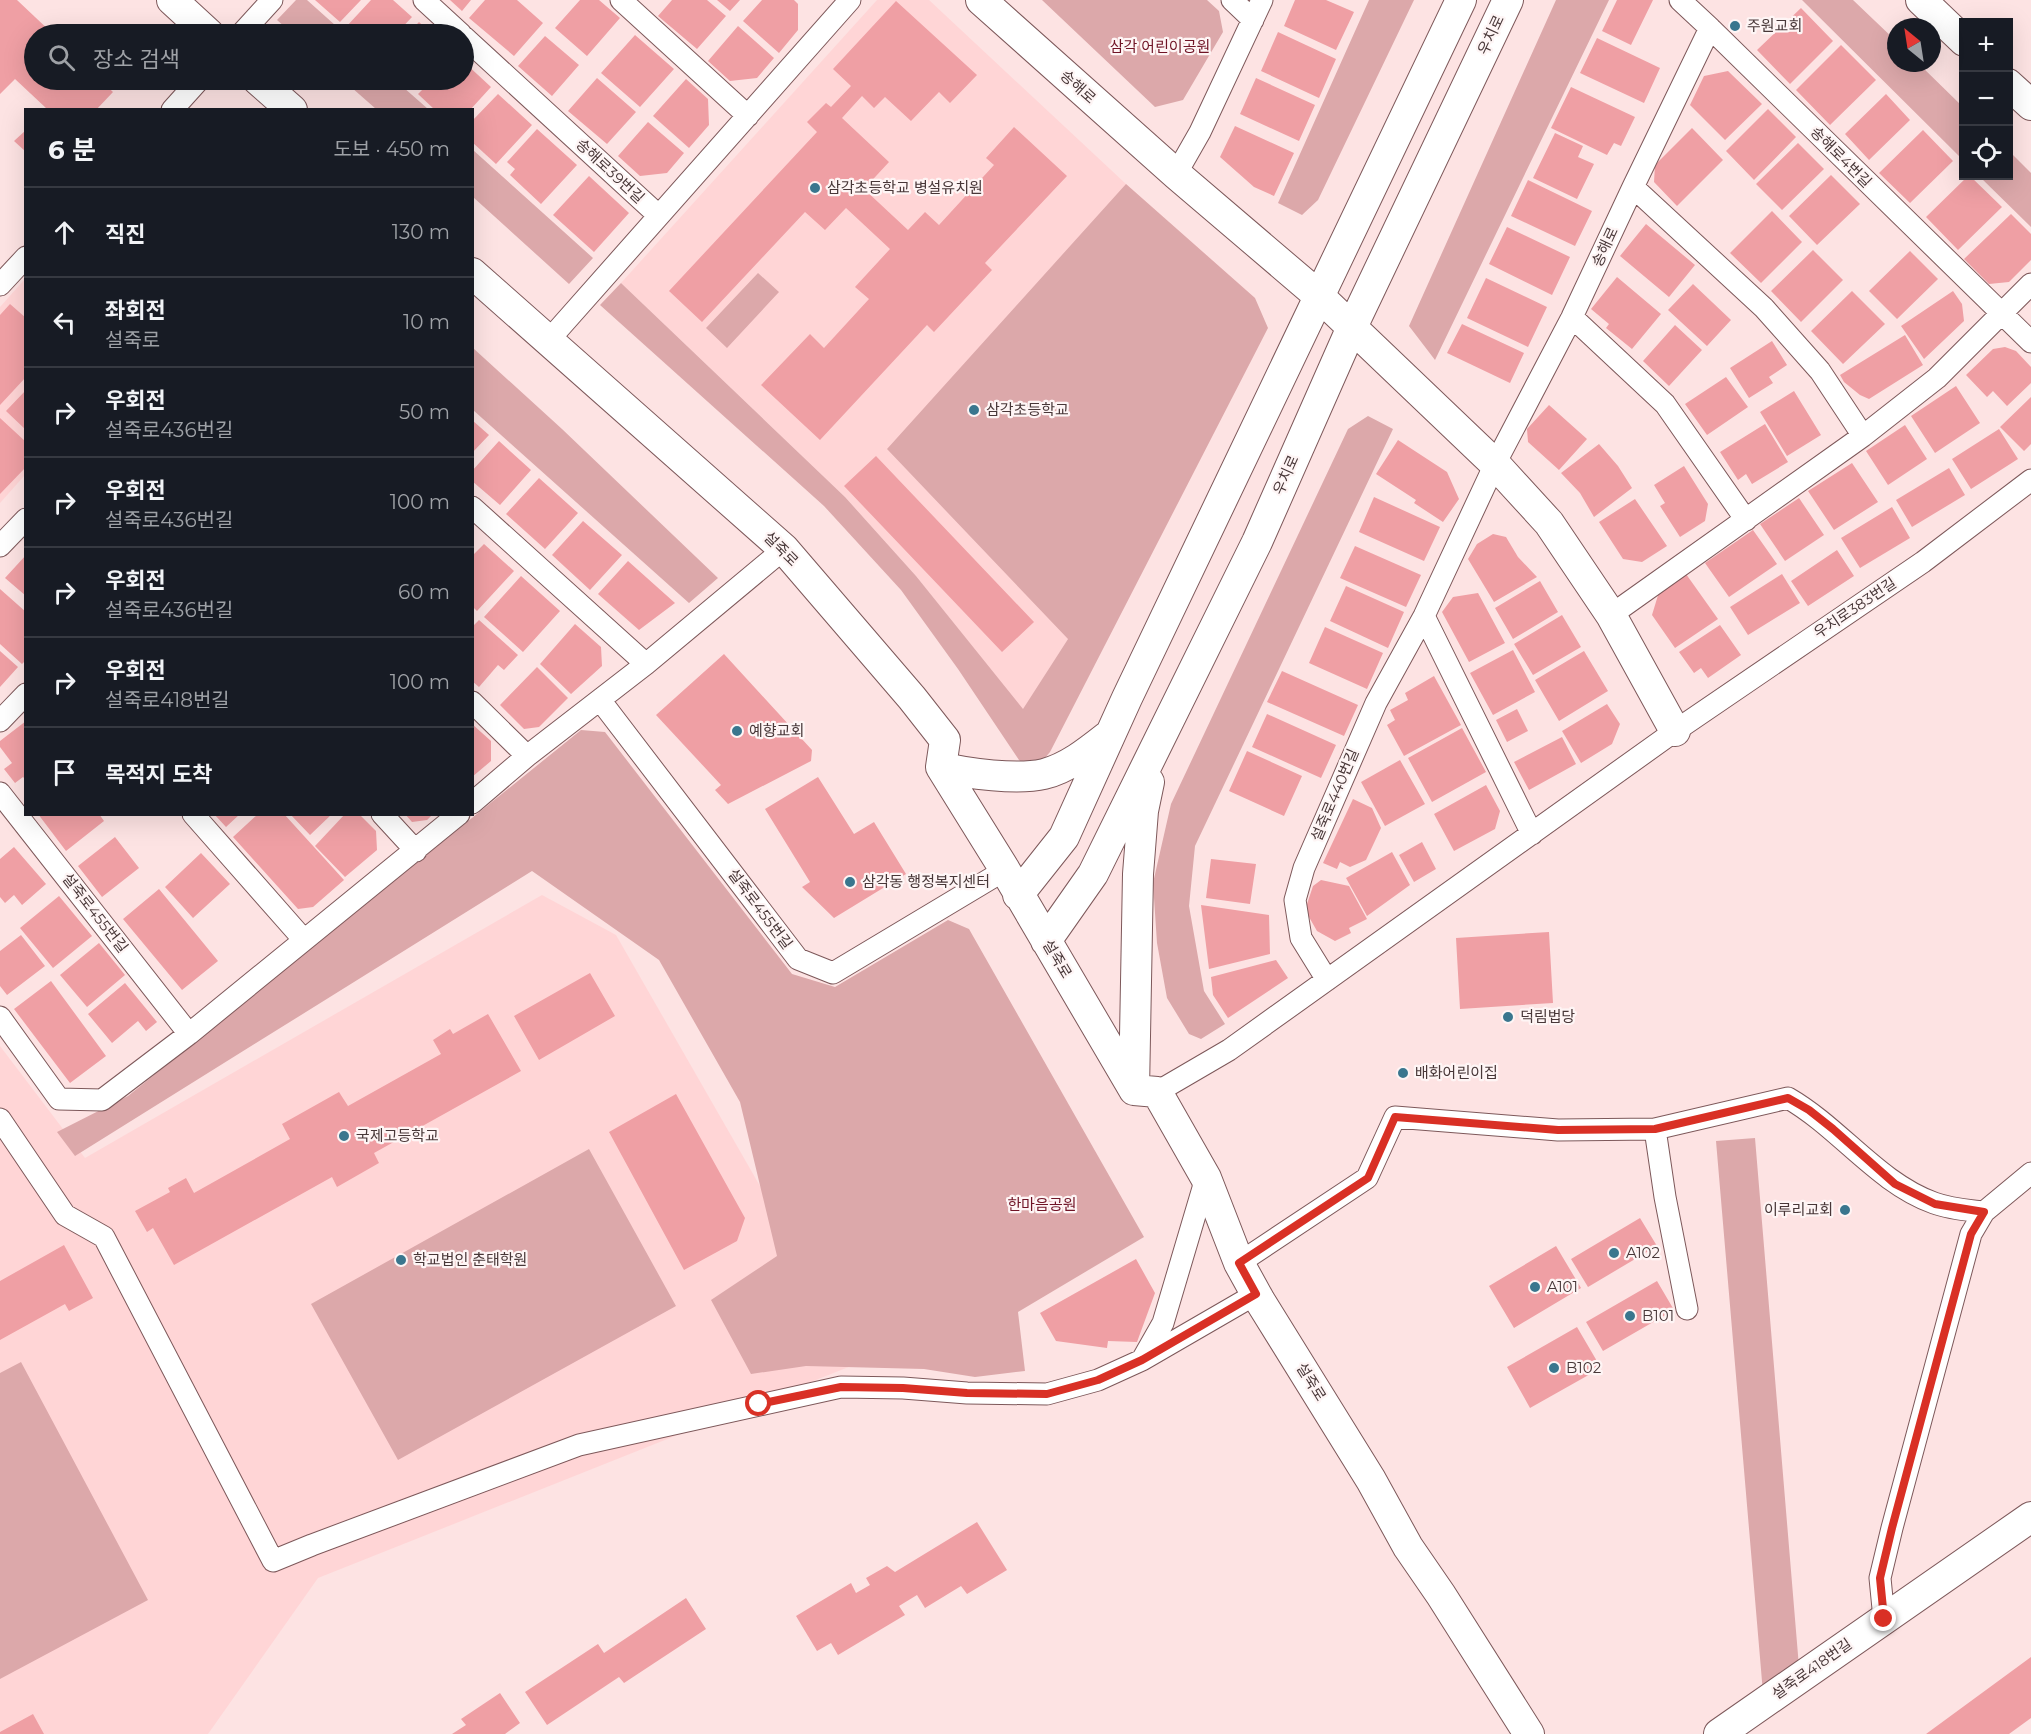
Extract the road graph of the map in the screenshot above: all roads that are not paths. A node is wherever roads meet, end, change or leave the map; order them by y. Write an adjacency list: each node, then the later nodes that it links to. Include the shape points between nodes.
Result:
1 (172, 0): 14 (street)
2 (272, 0): 15 (street)
3 (424, 0): 16 (street, 송해로39번길)
4 (621, 0): 26 (street)
5 (981, 0): 27 (street, 송해로)
6 (1232, 0): 13 (street)
7 (1262, 0): 13 (street)
8 (1461, 0): 34 (street)
9 (1508, 0): 37 (street, 우치로)
10 (1680, 0): 17 (street, 송해로4번길)
11 (1921, 0): 18 (street)
12 (837, 5): 26 (street, 송해로39번길)
13 (1253, 20): 27 (street)
14 (198, 24)
15 (250, 24)
16 (449, 24)
17 (1710, 28): 28 (street, 송해로); 35 (street, 송해로4번길)
18 (1959, 35)
19 (474, 47): 29 (street, 송해로39번길)
20 (2013, 89): 23 (street)
21 (190, 90): 24 (street)
22 (269, 90): 25 (street)
23 (2031, 105)
24 (174, 108)
25 (290, 108)
26 (748, 116): 29 (street, 송해로39번길)
27 (1176, 174): 34 (street, 송해로)
28 (1633, 187): 36 (street, 송해로); 40 (street, via 1764,309 1820,371)
29 (658, 215): 38 (street)
30 (24, 258): 33 (street)
31 (474, 275): 38 (street, 설죽로)
32 (2031, 284): 35 (street)
33 (0, 285)
34 (1319, 296): 37 (street, 송해로); 56 (street)
35 (2002, 315): 39 (street, 송해로4번길); 40 (street, via 1937,378)
36 (1572, 317): 41 (street, 송해로); 44 (street, via 1665,404)
37 (1352, 327): 41 (street, 송해로); 57 (street, 우치로, via 1257,542)
38 (548, 341): 47 (street, 설죽로)
39 (2031, 342)
40 (1863, 436): 44 (street)
41 (1495, 464): 48 (street, 송해로, via 1549,523); 49 (street, 설죽로440번길)
42 (2031, 480): 55 (street, 우치로383번길, via 1923,562)
43 (474, 509): 50 (street)
44 (1746, 520): 48 (street)
45 (24, 521): 46 (street)
46 (0, 546)
47 (784, 549): 50 (street); 59 (street, 설죽로, via 945,740)
48 (1611, 615): 55 (street, 송해로)
49 (1424, 616): 65 (street); 70 (street, 설죽로440번길, via 1376,703 1304,868 1294,900 1301,938)
50 (646, 664): 52 (street)
51 (24, 696): 54 (street)
52 (600, 700): 58 (street); 67 (street, 설죽로455번길, via 798,959 833,973)
53 (474, 704): 58 (street)
54 (0, 721)
55 (1675, 731): 65 (street)
56 (1111, 735): 59 (street, via 1080,758 1044,774 965,774); 67 (street, via 1064,837)
57 (1156, 746): 69 (street, 우치로, via 1093,874); 73 (street, via 1143,811 1138,873)
58 (527, 756): 61 (street)
59 (941, 767): 67 (street, 설죽로)
60 (0, 793): 72 (street, 설죽로455번길)
61 (474, 801)
62 (195, 816): 68 (street)
63 (384, 816): 66 (street)
64 (457, 816): 66 (street)
65 (1532, 834): 70 (street)
66 (416, 851): 68 (street)
67 (1011, 882): 69 (street, 설죽로)
68 (304, 940): 72 (street)
69 (1046, 941): 73 (street, 설죽로)
70 (1327, 980): 73 (street, via 1229,1050)
71 (0, 1017): 72 (street, via 59,1099 102,1100)
72 (189, 1034)
73 (1146, 1091): 77 (street, 설죽로)
74 (0, 1119): 82 (street, via 65,1215 104,1237 273,1561 579,1445 841,1387 1047,1394 1098,1380)
75 (1655, 1129): 78 (street, via 1788,1098 1833,1129 1895,1184 1935,1204); 79 (street, via 1558,1130 1395,1117 1368,1178); 81 (street)
76 (2031, 1173): 78 (street)
77 (1206, 1178): 79 (street, 설죽로); 82 (street, via 1163,1323)
78 (1984, 1212): 84 (street, via 1971,1234 1892,1528 1880,1578)
79 (1239, 1263): 80 (street, 설죽로)
80 (1256, 1294): 82 (street); 85 (street, 설죽로, via 1408,1547)
81 (1687, 1309)
82 (1142, 1360)
83 (2031, 1517): 84 (street, 설죽로418번길)
84 (1884, 1619): 86 (street, 설죽로418번길)
85 (1529, 1734)
86 (1719, 1734)

